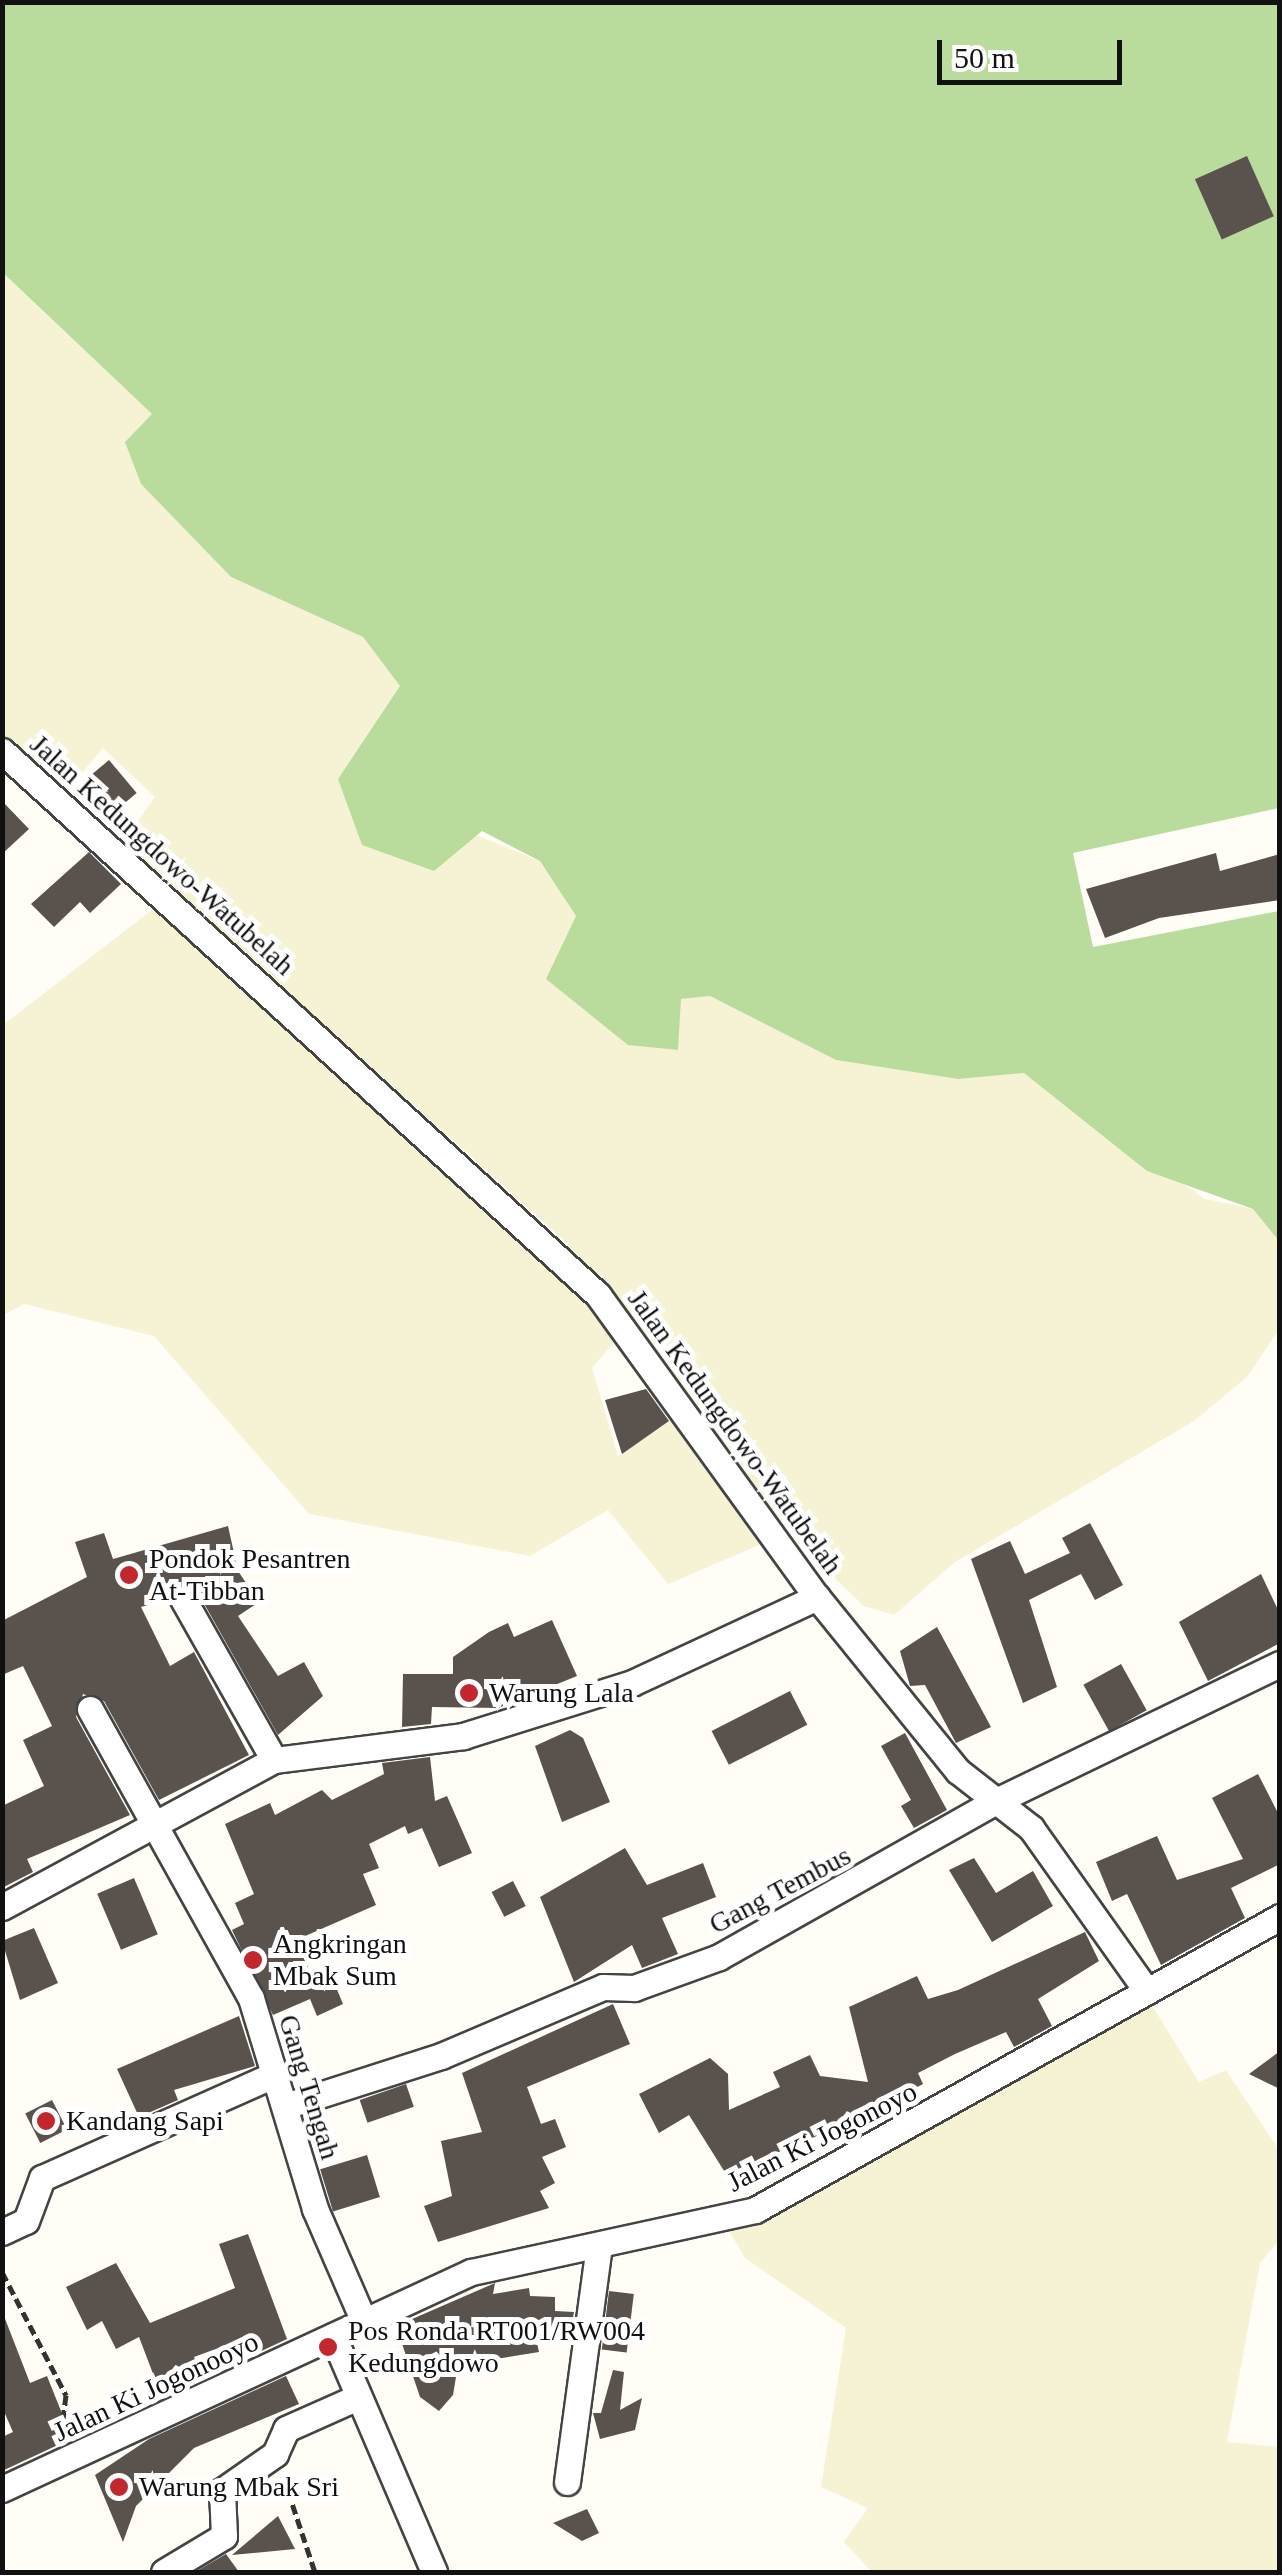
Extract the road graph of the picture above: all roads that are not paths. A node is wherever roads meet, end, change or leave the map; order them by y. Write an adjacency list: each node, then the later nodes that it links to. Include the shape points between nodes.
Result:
1 (2, 751): 2 (street, Jalan Kedungdowo-Watubelah, via 598,1294)
2 (818, 1597): 6 (street, via 632,1684 463,1736); 7 (street, Jalan Kedungdowo-Watubelah, via 958,1771)
3 (183, 1599): 6 (street)
4 (1280, 1664): 7 (street, Gang Tembus)
5 (90, 1709): 8 (street, Gang Tengah)
6 (274, 1760): 8 (street)
7 (996, 1801): 11 (street, Jalan Kedungdowo-Watubelah, via 1030,1828); 13 (street, Gang Tembus, via 719,1957 634,1988 603,1987 440,2056)
8 (154, 1832): 9 (street); 12 (street, Gang Tengah, via 251,1998)
9 (2, 1907)
10 (1280, 1917): 11 (street, Jalan Ki Jogonoyo)
11 (1147, 1991): 15 (street, Jalan Ki Jogonoyo, via 755,2210)
12 (276, 2074): 13 (street, Gang Tengah); 14 (street, via 42,2178 26,2221)
13 (284, 2106): 16 (street, Gang Tengah, via 315,2209)
14 (2, 2232)
15 (599, 2246): 16 (street, Jalan Ki Jogonoyo, via 471,2272); 19 (street)
16 (361, 2315): 17 (street, Jalan Ki Jogonoyo)
17 (333, 2336): 18 (street); 20 (street, Jalan Ki Jogonooyo)
18 (358, 2398): 21 (street, via 286,2428 275,2454 222,2491 224,2536); 22 (street)
19 (567, 2482)
20 (2, 2489)
21 (164, 2572)
22 (434, 2572)

